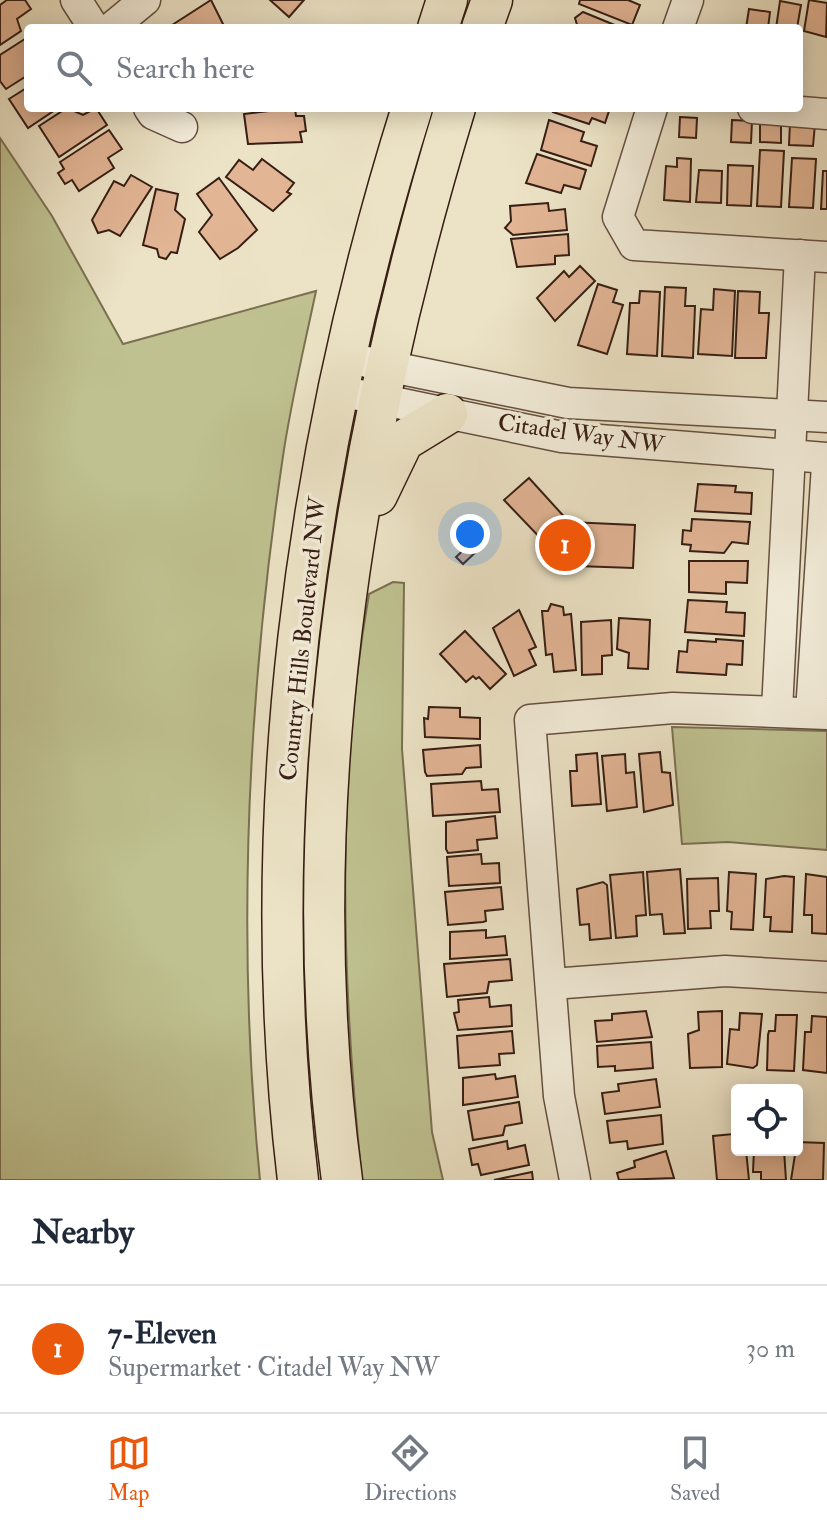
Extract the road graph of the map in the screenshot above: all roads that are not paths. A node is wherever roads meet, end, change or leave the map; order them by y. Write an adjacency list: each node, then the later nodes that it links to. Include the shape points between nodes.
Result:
1 (76, 0): 6 (street)
2 (145, 0): 7 (street)
3 (447, 0): 8 (main road)
4 (492, 0): 9 (main road)
5 (688, 0): 10 (street)
6 (91, 24)
7 (116, 24)
8 (439, 24)
9 (483, 24)
10 (679, 24)
11 (152, 112): 17 (street)
12 (411, 112): 19 (main road, Country Hills Boulevard NW)
13 (454, 112): 20 (main road, Country Hills Boulevard NW)
14 (651, 112): 18 (street, via 618,217 634,245)
15 (802, 112): 16 (street)
16 (827, 114)
17 (182, 127)
18 (814, 256): 22 (street)
19 (342, 374): 20 (street, Citadel Way NW); 32 (main road, Country Hills Boulevard NW, via 312,534 287,762 284,1003)
20 (384, 383): 21 (street, Citadel Way NW); 22 (street, Citadel Way NW, via 568,403); 27 (main road, Country Hills Boulevard NW)
21 (447, 414): 24 (street, Citadel Way NW, via 562,437); 27 (main road, via 403,441)
22 (792, 416): 23 (street, Citadel Way NW); 24 (street)
23 (827, 417)
24 (790, 456): 25 (street, Citadel Way NW); 28 (street)
25 (827, 458)
26 (827, 465): 29 (street)
27 (353, 550): 33 (main road, Country Hills Boulevard NW, via 337,672 325,886)
28 (777, 710): 29 (street); 31 (street, via 673,708 530,720)
29 (819, 713)
30 (827, 977): 31 (street, via 725,971)
31 (552, 984): 34 (street, via 559,1096)
32 (298, 1180)
33 (342, 1180)
34 (575, 1180)

